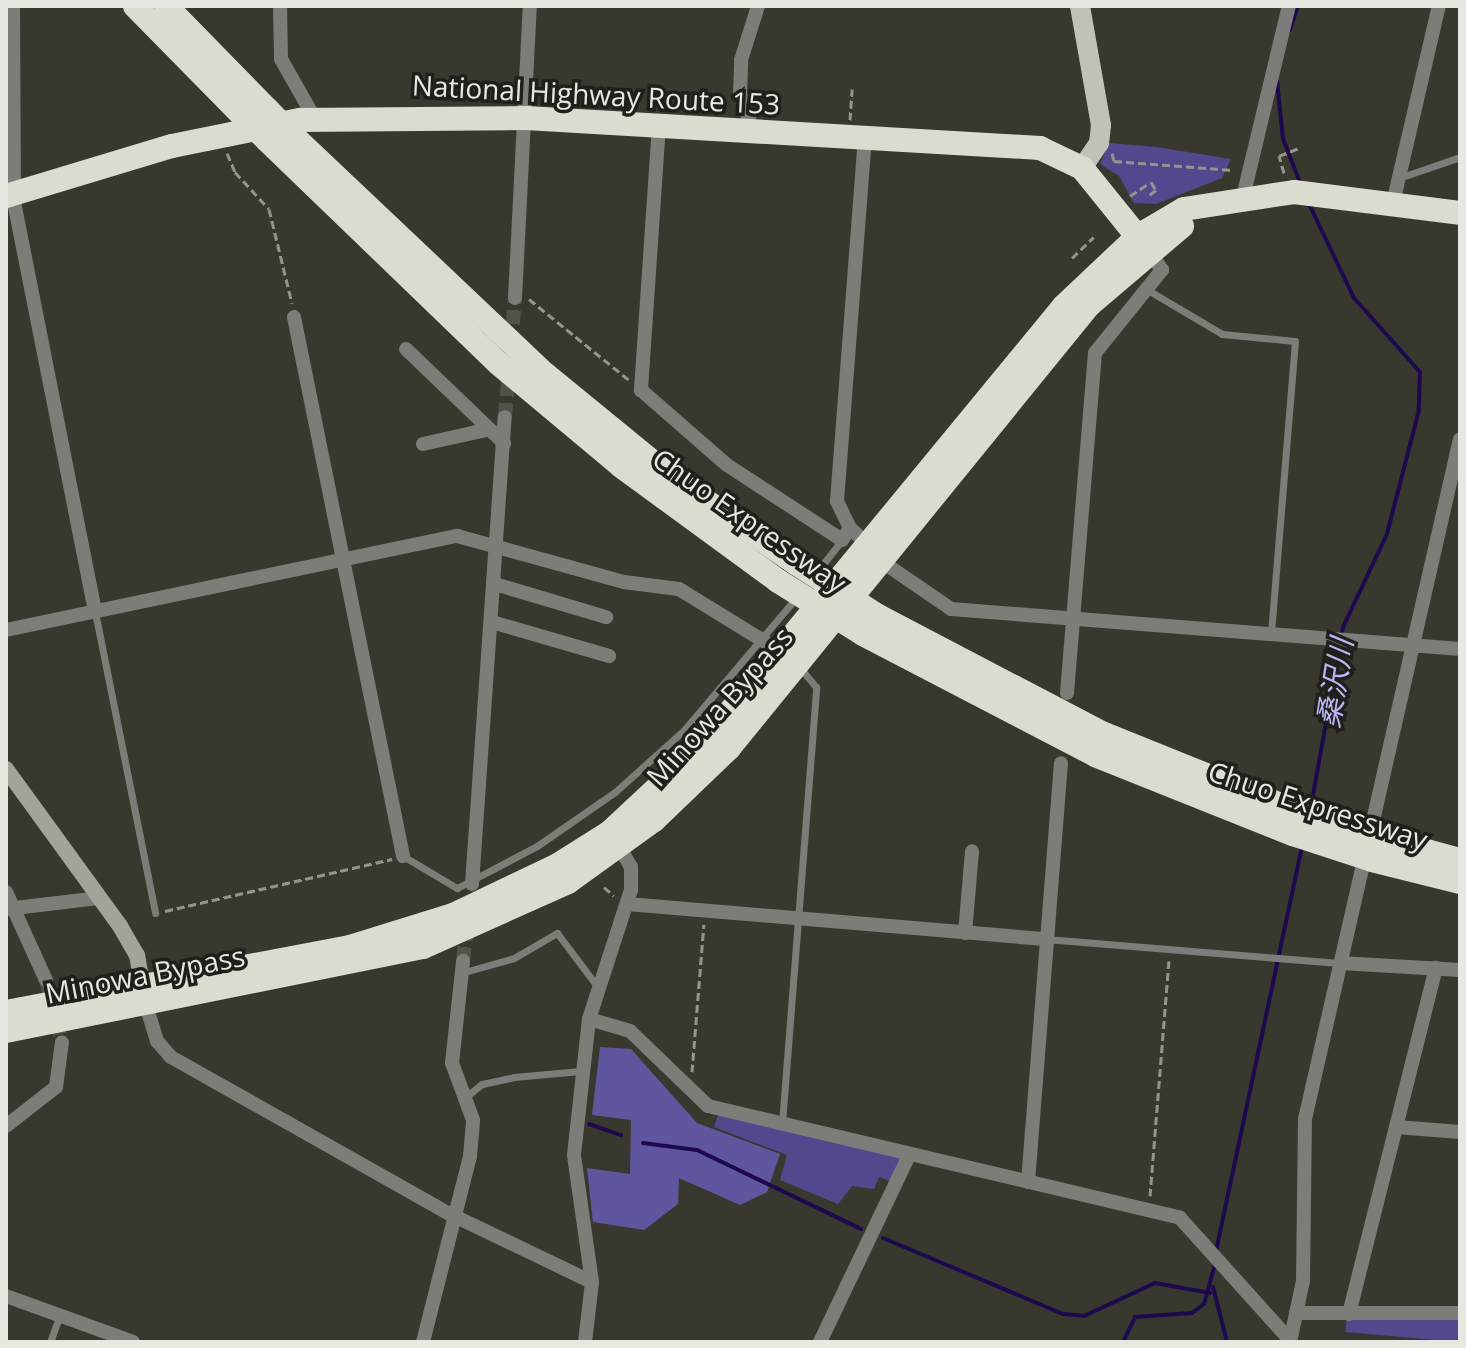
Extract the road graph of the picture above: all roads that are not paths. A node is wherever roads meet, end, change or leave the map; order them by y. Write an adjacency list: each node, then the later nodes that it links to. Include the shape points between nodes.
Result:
1 (13, 6): 18 (street)
2 (135, 6): 41 (highway, Chuo Expressway, bridge, via 498,363 621,466 778,581)
3 (166, 6): 41 (highway, Chuo Expressway, bridge, via 292,135 545,374 678,482 797,564)
4 (280, 6): 11 (street, via 281,59)
5 (530, 6): 10 (street)
6 (758, 6): 13 (street, via 741,60 740,95)
7 (1080, 6): 16 (main road, via 1101,125 1099,143)
8 (1289, 6): 19 (street)
9 (1439, 6): 17 (street)
10 (526, 118): 11 (highway, National Highway Route 153); 12 (highway, National Highway Route 153); 24 (street)
11 (315, 119): 18 (highway, National Highway Route 153, via 221,134)
12 (659, 125): 13 (highway, National Highway Route 153); 32 (street, via 641,390 727,465)
13 (753, 130): 14 (highway, National Highway Route 153)
14 (865, 136): 16 (highway, National Highway Route 153, via 1022,145); 32 (street, via 837,501)
15 (1460, 157): 17 (lane)
16 (1082, 168): 22 (highway, National Highway Route 153)
17 (1396, 178): 20 (street)
18 (10, 194): 37 (street)
19 (1243, 197): 20 (highway, Minowa Bypass, via 1297,186); 22 (highway, Minowa Bypass, via 1198,211 1184,209)
20 (1393, 203): 21 (highway, Minowa Bypass)
21 (1460, 213)
22 (1143, 243): 23 (street, via 1162,270); 34 (highway, Minowa Bypass, via 1064,306)
23 (1144, 288): 39 (street, via 1095,353); 43 (lane, via 1222,334 1295,341)
24 (515, 293)
25 (294, 317): 35 (street)
26 (406, 349): 28 (street)
27 (505, 417): 30 (street)
28 (486, 430): 30 (street); 31 (street)
29 (1460, 439): 45 (street)
30 (504, 443): 33 (street)
31 (423, 444)
32 (846, 534): 34 (street); 44 (lane)
33 (497, 547): 35 (street, via 457,536); 36 (street); 44 (street, via 624,582 679,589)
34 (875, 554): 39 (street, via 951,609); 48 (highway, Minowa Bypass)
35 (343, 561): 37 (street); 55 (street)
36 (495, 584): 38 (street); 40 (street)
37 (95, 612): 42 (street); 63 (lane)
38 (606, 617)
39 (1074, 619): 43 (street); 49 (street)
40 (492, 622): 47 (street); 57 (street)
41 (870, 625): 53 (highway, Chuo Expressway, bridge, via 1295,823)
42 (6, 630)
43 (1271, 634): 45 (street)
44 (764, 638): 48 (street); 57 (lane, via 684,730 615,792)
45 (1412, 646): 46 (street); 67 (street)
46 (1460, 649)
47 (609, 656)
48 (790, 660): 52 (highway, Minowa Bypass, via 729,748); 64 (lane, via 816,687); 73 (highway, Minowa Bypass, via 658,792 610,832 499,896 350,947)
49 (1067, 693)
50 (1061, 763): 66 (street)
51 (6, 769): 60 (street)
52 (619, 846): 61 (street, via 632,878); 73 (highway, Minowa Bypass, via 504,916 423,947)
53 (1374, 848): 56 (highway, Chuo Expressway); 58 (highway, Chuo Expressway)
54 (972, 851): 65 (street)
55 (403, 856): 57 (lane, via 457,888)
56 (1460, 860)
57 (472, 882)
58 (1460, 882)
59 (6, 892): 62 (street)
60 (100, 898): 62 (street); 73 (street, via 137,955)
61 (627, 904): 64 (street); 72 (street)
62 (8, 909): 71 (street)
63 (155, 913)
64 (799, 921): 65 (street); 80 (lane)
65 (965, 933): 66 (street)
66 (1046, 939): 67 (lane); 85 (street)
67 (1340, 963): 69 (street); 89 (street, via 1305,1119 1303,1281)
68 (462, 967): 72 (lane, via 514,958 557,933); 79 (street, via 452,1063)
69 (1436, 968): 70 (street); 82 (street)
70 (1460, 970)
71 (46, 980)
72 (597, 986): 75 (street)
73 (144, 995): 74 (highway, Minowa Bypass); 76 (highway, Minowa Bypass); 86 (street, via 157,1041 171,1057)
74 (6, 1012)
75 (589, 1019): 78 (street); 80 (street, via 630,1031 690,1095)
76 (6, 1031)
77 (62, 1042): 81 (street, via 56,1087)
78 (581, 1071): 79 (lane, via 514,1077); 87 (street, via 574,1155)
79 (467, 1096): 86 (street, via 470,1156)
80 (782, 1123): 84 (street)
81 (6, 1126)
82 (1396, 1127): 83 (street); 92 (street)
83 (1460, 1132)
84 (909, 1155): 85 (street); 98 (street)
85 (1028, 1182): 93 (street, via 1180,1218)
86 (450, 1214): 87 (street); 96 (street)
87 (592, 1282): 97 (street)
88 (6, 1296): 91 (street)
89 (1296, 1313): 92 (street); 93 (street)
90 (1460, 1313): 92 (street)
91 (60, 1314): 94 (lane); 95 (street)
92 (1349, 1314)
93 (1286, 1341)
94 (50, 1342)
95 (133, 1342)
96 (423, 1342)
97 (585, 1342)
98 (820, 1342)

